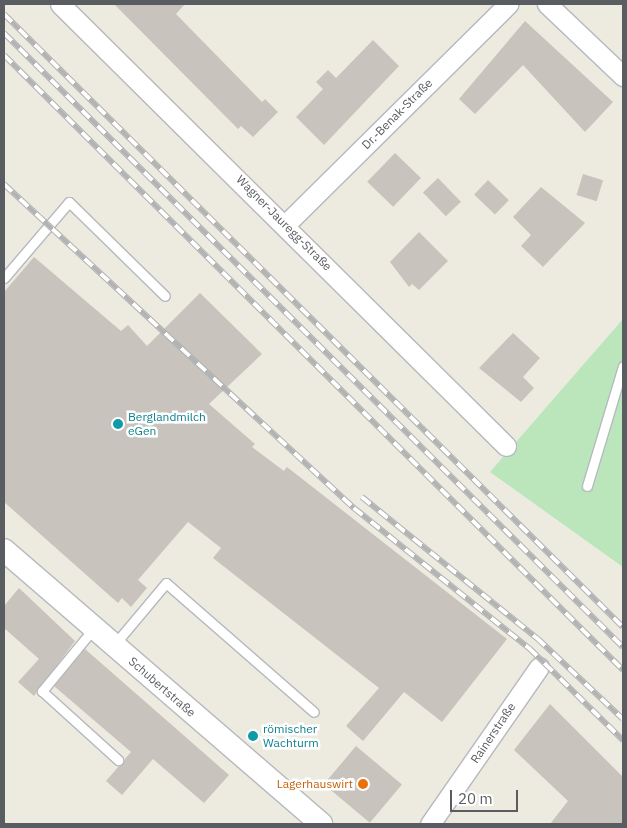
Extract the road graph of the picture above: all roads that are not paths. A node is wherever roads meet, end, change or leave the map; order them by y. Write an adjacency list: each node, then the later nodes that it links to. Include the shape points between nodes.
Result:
1 (508, 4): 5 (street, Dr.-Benak-Straße)
2 (547, 4): 4 (street)
3 (68, 6): 5 (street, Wagner-Jauregg-Straße)
4 (623, 76)
5 (286, 224): 9 (street, Wagner-Jauregg-Straße)
6 (4, 278): 7 (lane, via 69,202)
7 (165, 296)
8 (623, 366): 10 (lane)
9 (506, 446)
10 (587, 486)
11 (4, 550): 12 (street, Schubertstraße)
12 (95, 628): 13 (street, Schubertstraße); 16 (lane, via 42,690)
13 (114, 645): 15 (lane, via 166,583); 17 (street, Schubertstraße)
14 (539, 667): 18 (street, Rainerstraße)
15 (314, 712)
16 (118, 760)
17 (321, 824)
18 (430, 824)

